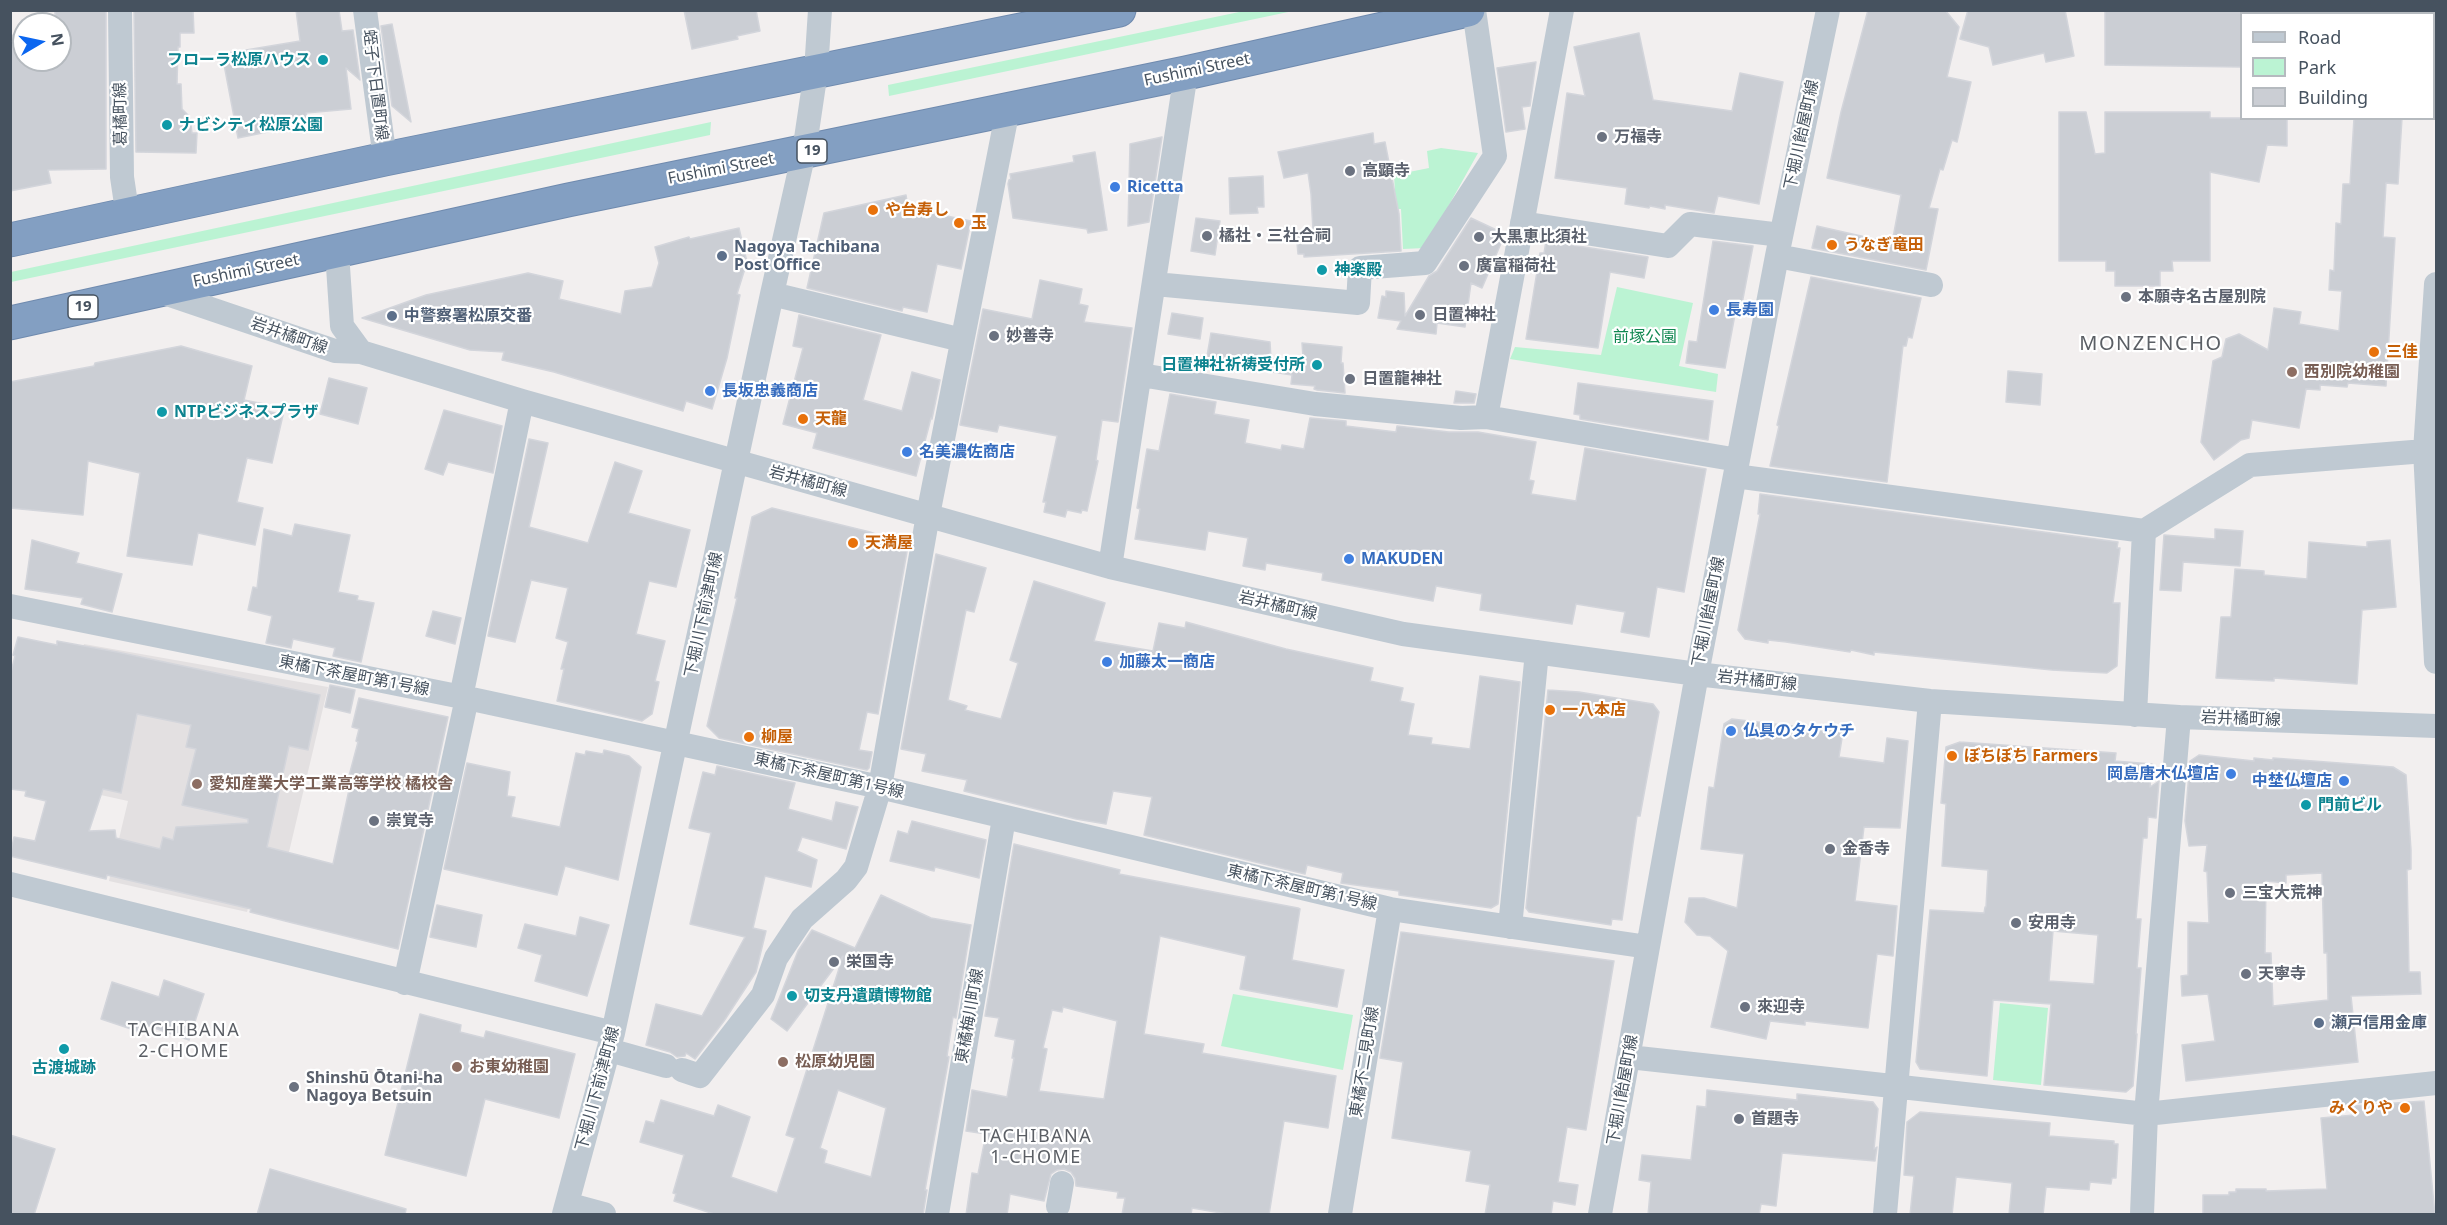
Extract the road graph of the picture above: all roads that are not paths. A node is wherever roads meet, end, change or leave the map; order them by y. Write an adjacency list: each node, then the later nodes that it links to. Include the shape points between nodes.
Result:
1 (120, 10): 14 (street, 葛橘町線, via 122,177)
2 (365, 10): 13 (street, 蛭子下日置町線)
3 (820, 10): 9 (street, 下堀川下前津町線)
4 (1468, 10): 10 (highway, Fushimi Street / 19)
5 (1474, 10): 19 (street, via 1495,156 1425,263 1360,268 1358,303)
6 (1562, 10): 15 (street)
7 (1828, 10): 17 (street, 下堀川飴屋町線)
8 (1104, 12): 9 (highway)
9 (816, 71): 12 (street, 下堀川下前津町線); 13 (highway)
10 (1186, 73): 11 (highway, Fushimi Street / 19); 19 (street)
11 (1008, 109): 12 (highway, Fushimi Street / 19); 25 (street)
12 (804, 152): 18 (highway, Fushimi Street / 19); 23 (street, 下堀川下前津町線)
13 (384, 159): 14 (highway)
14 (128, 217): 16 (highway)
15 (1522, 224): 17 (street, via 1668,246 1690,224); 29 (street)
16 (10, 240)
17 (1779, 246): 21 (street); 32 (street, 下堀川飴屋町線)
18 (337, 252): 22 (highway, Fushimi Street / 19); 26 (street, via 342,326)
19 (1155, 284): 27 (street)
20 (2436, 284): 30 (street)
21 (1931, 285)
22 (155, 290): 24 (highway, Fushimi Street / 19); 26 (street, 岩井橘町線, via 335,351)
23 (772, 294): 25 (street); 31 (street, 下堀川下前津町線)
24 (10, 323)
25 (962, 340): 33 (street)
26 (362, 352): 28 (street, 岩井橘町線)
27 (1141, 375): 29 (street, via 1315,404); 35 (street)
28 (522, 401): 31 (street, 岩井橘町線); 40 (street)
29 (1486, 417): 32 (street)
30 (2425, 451): 34 (street, via 2250,465); 38 (street)
31 (736, 462): 33 (street, 岩井橘町線); 45 (street, 下堀川下前津町線)
32 (1737, 468): 34 (street); 39 (street, 下堀川飴屋町線)
33 (928, 515): 35 (street, 岩井橘町線); 46 (street)
34 (2144, 531): 42 (street)
35 (1110, 567): 37 (street, 岩井橘町線, via 1402,634)
36 (10, 606): 40 (street, 東橘下茶屋町第1号線)
37 (1537, 652): 39 (street, 岩井橘町線); 50 (street)
38 (2436, 662)
39 (1697, 674): 41 (street, 岩井橘町線); 51 (street, 下堀川飴屋町線)
40 (464, 698): 45 (street, 東橘下茶屋町第1号線); 52 (street)
41 (1930, 701): 42 (street, 岩井橘町線); 56 (street)
42 (2135, 715): 43 (street, 岩井橘町線)
43 (2179, 717): 44 (street, 岩井橘町線); 57 (street)
44 (2436, 726)
45 (677, 743): 46 (street, 東橘下茶屋町第1号線); 53 (street, 下堀川下前津町線)
46 (880, 787): 47 (street, 東橘下茶屋町第1号線); 53 (street, via 856,867 802,919 776,958 763,995 700,1076)
47 (1004, 818): 49 (street, 東橘下茶屋町第1号線); 60 (street, 東橘梅川町線)
48 (10, 884): 52 (street)
49 (1390, 909): 50 (street, 東橘下茶屋町第1号線); 61 (street, 東橘不二見町線)
50 (1510, 927): 51 (street, 東橘下茶屋町第1号線)
51 (1648, 947): 54 (street, 下堀川飴屋町線)
52 (405, 982): 53 (street)
53 (611, 1042): 58 (street, 下堀川下前津町線)
54 (1629, 1057): 56 (street); 62 (street, 下堀川飴屋町線)
55 (2436, 1083): 57 (street)
56 (1897, 1087): 57 (street); 63 (street)
57 (2146, 1114): 64 (street)
58 (566, 1209): 59 (street)
59 (604, 1215)
60 (937, 1215)
61 (1340, 1215)
62 (1600, 1215)
63 (1885, 1215)
64 (2142, 1215)

